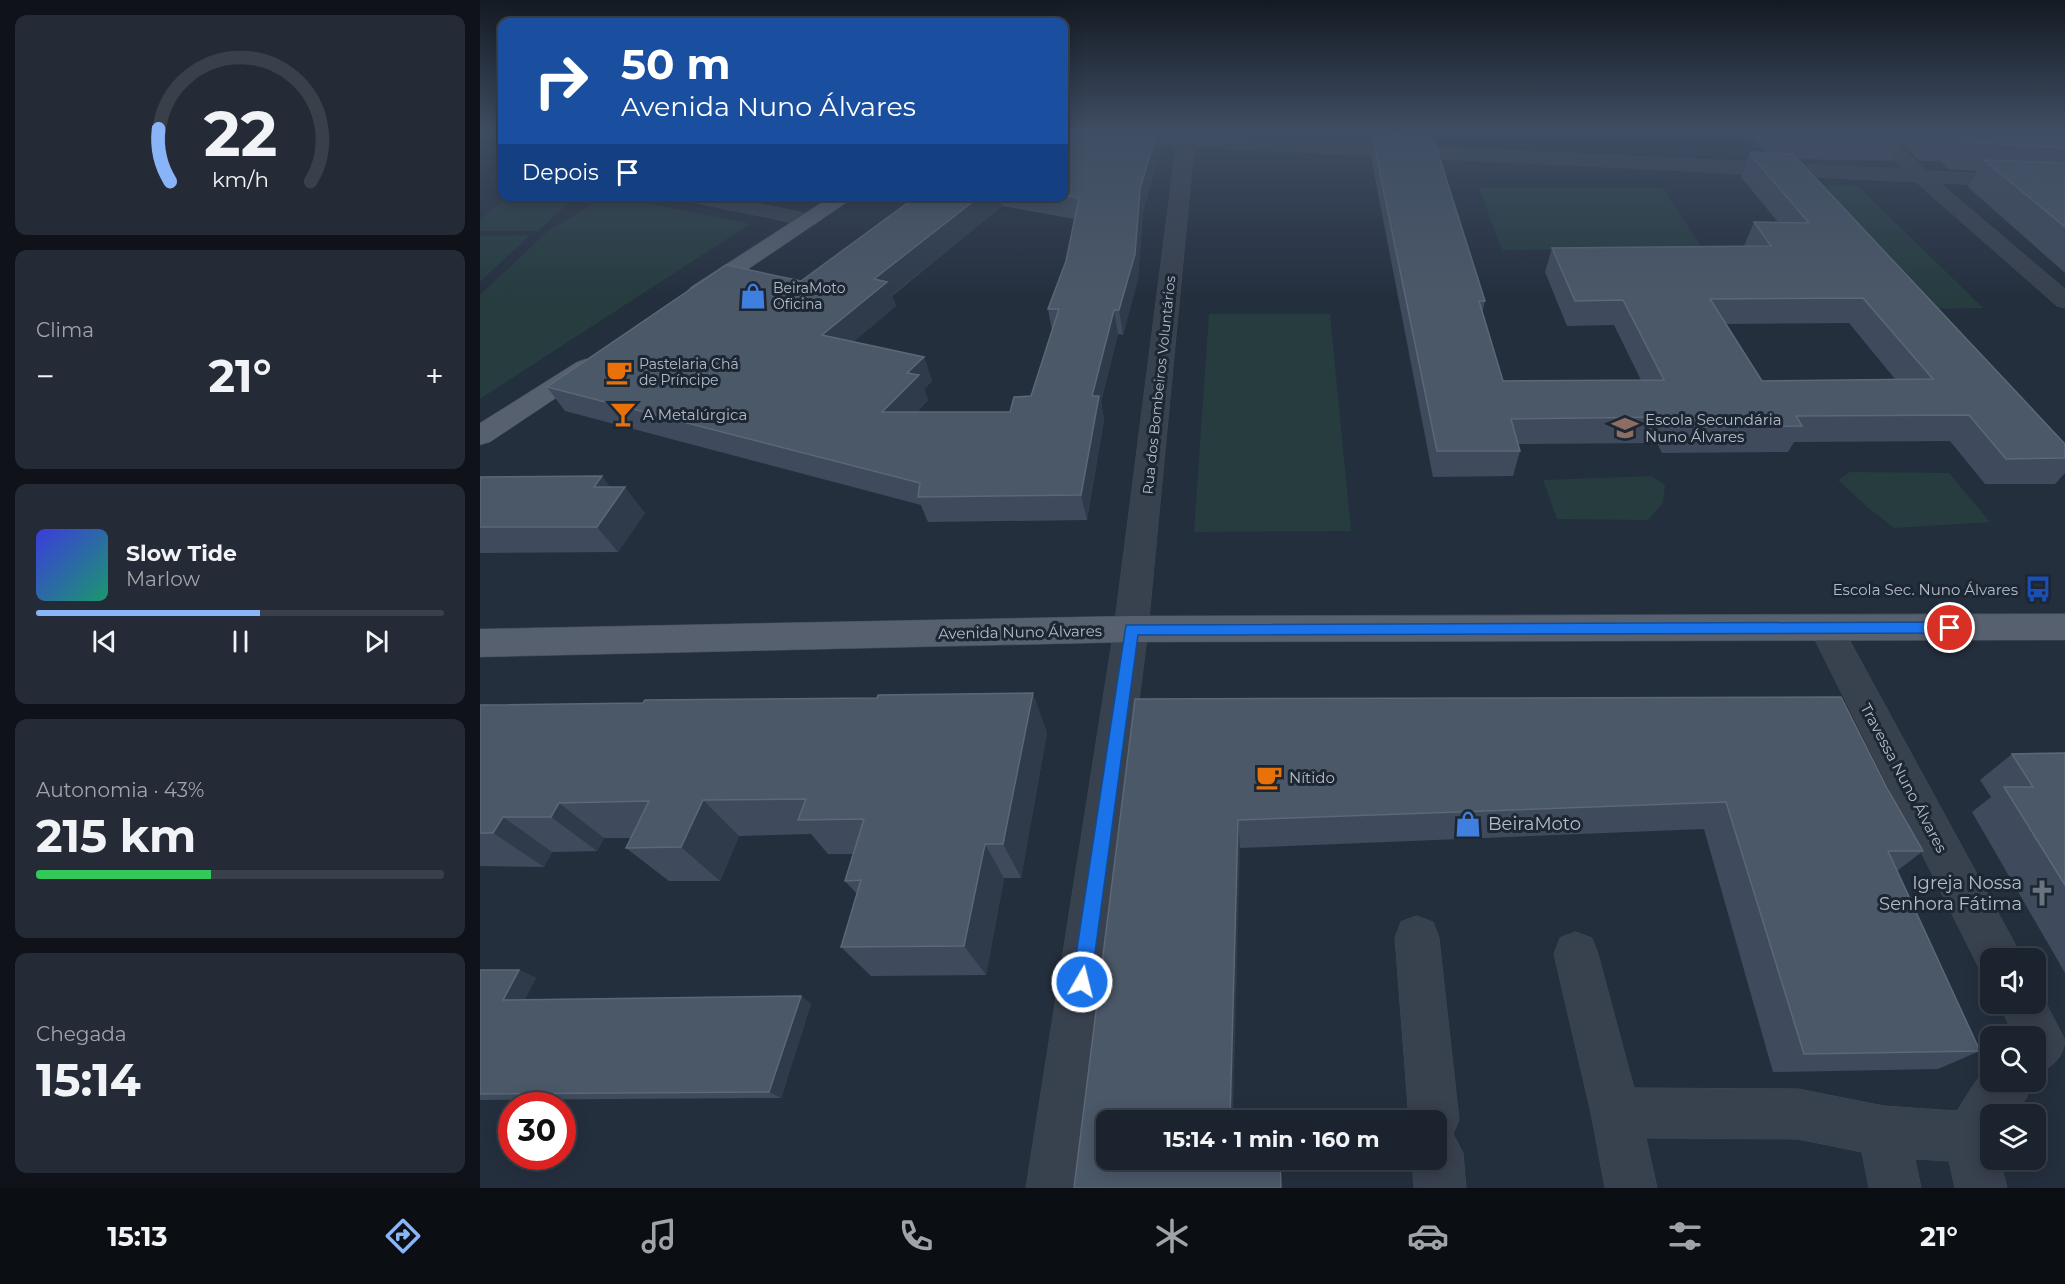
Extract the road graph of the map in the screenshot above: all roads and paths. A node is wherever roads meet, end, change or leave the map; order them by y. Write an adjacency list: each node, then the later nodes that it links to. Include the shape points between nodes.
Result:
1 (1181, 186): 12 (street, Rua dos Bombeiros Voluntários)
2 (1934, 186): 6 (street)
3 (716, 201): 5 (street)
4 (838, 201): 5 (main road)
5 (809, 220): 7 (main road)
6 (2065, 301)
7 (679, 305)
8 (600, 357): 9 (main road)
9 (480, 436)
10 (2065, 627): 11 (main road, Avenida Nuno Álvares)
11 (1826, 628): 12 (main road, Avenida Nuno Álvares); 15 (street, Travessa Nuno Álvares)
12 (1131, 629): 13 (main road, Avenida Nuno Álvares); 23 (street, Rua dos Bombeiros Voluntários)
13 (480, 643)
14 (1417, 938): 18 (street)
15 (1993, 948)
16 (1576, 954): 19 (street)
17 (1999, 1092): 21 (street)
18 (1433, 1110)
19 (1616, 1113): 20 (street, via 1798,1114); 25 (street)
20 (1884, 1131): 21 (street); 26 (street)
21 (1969, 1137): 27 (street)
22 (1438, 1170): 24 (street)
23 (1052, 1188)
24 (1440, 1188)
25 (1631, 1188)
26 (1895, 1188)
27 (1980, 1188)

